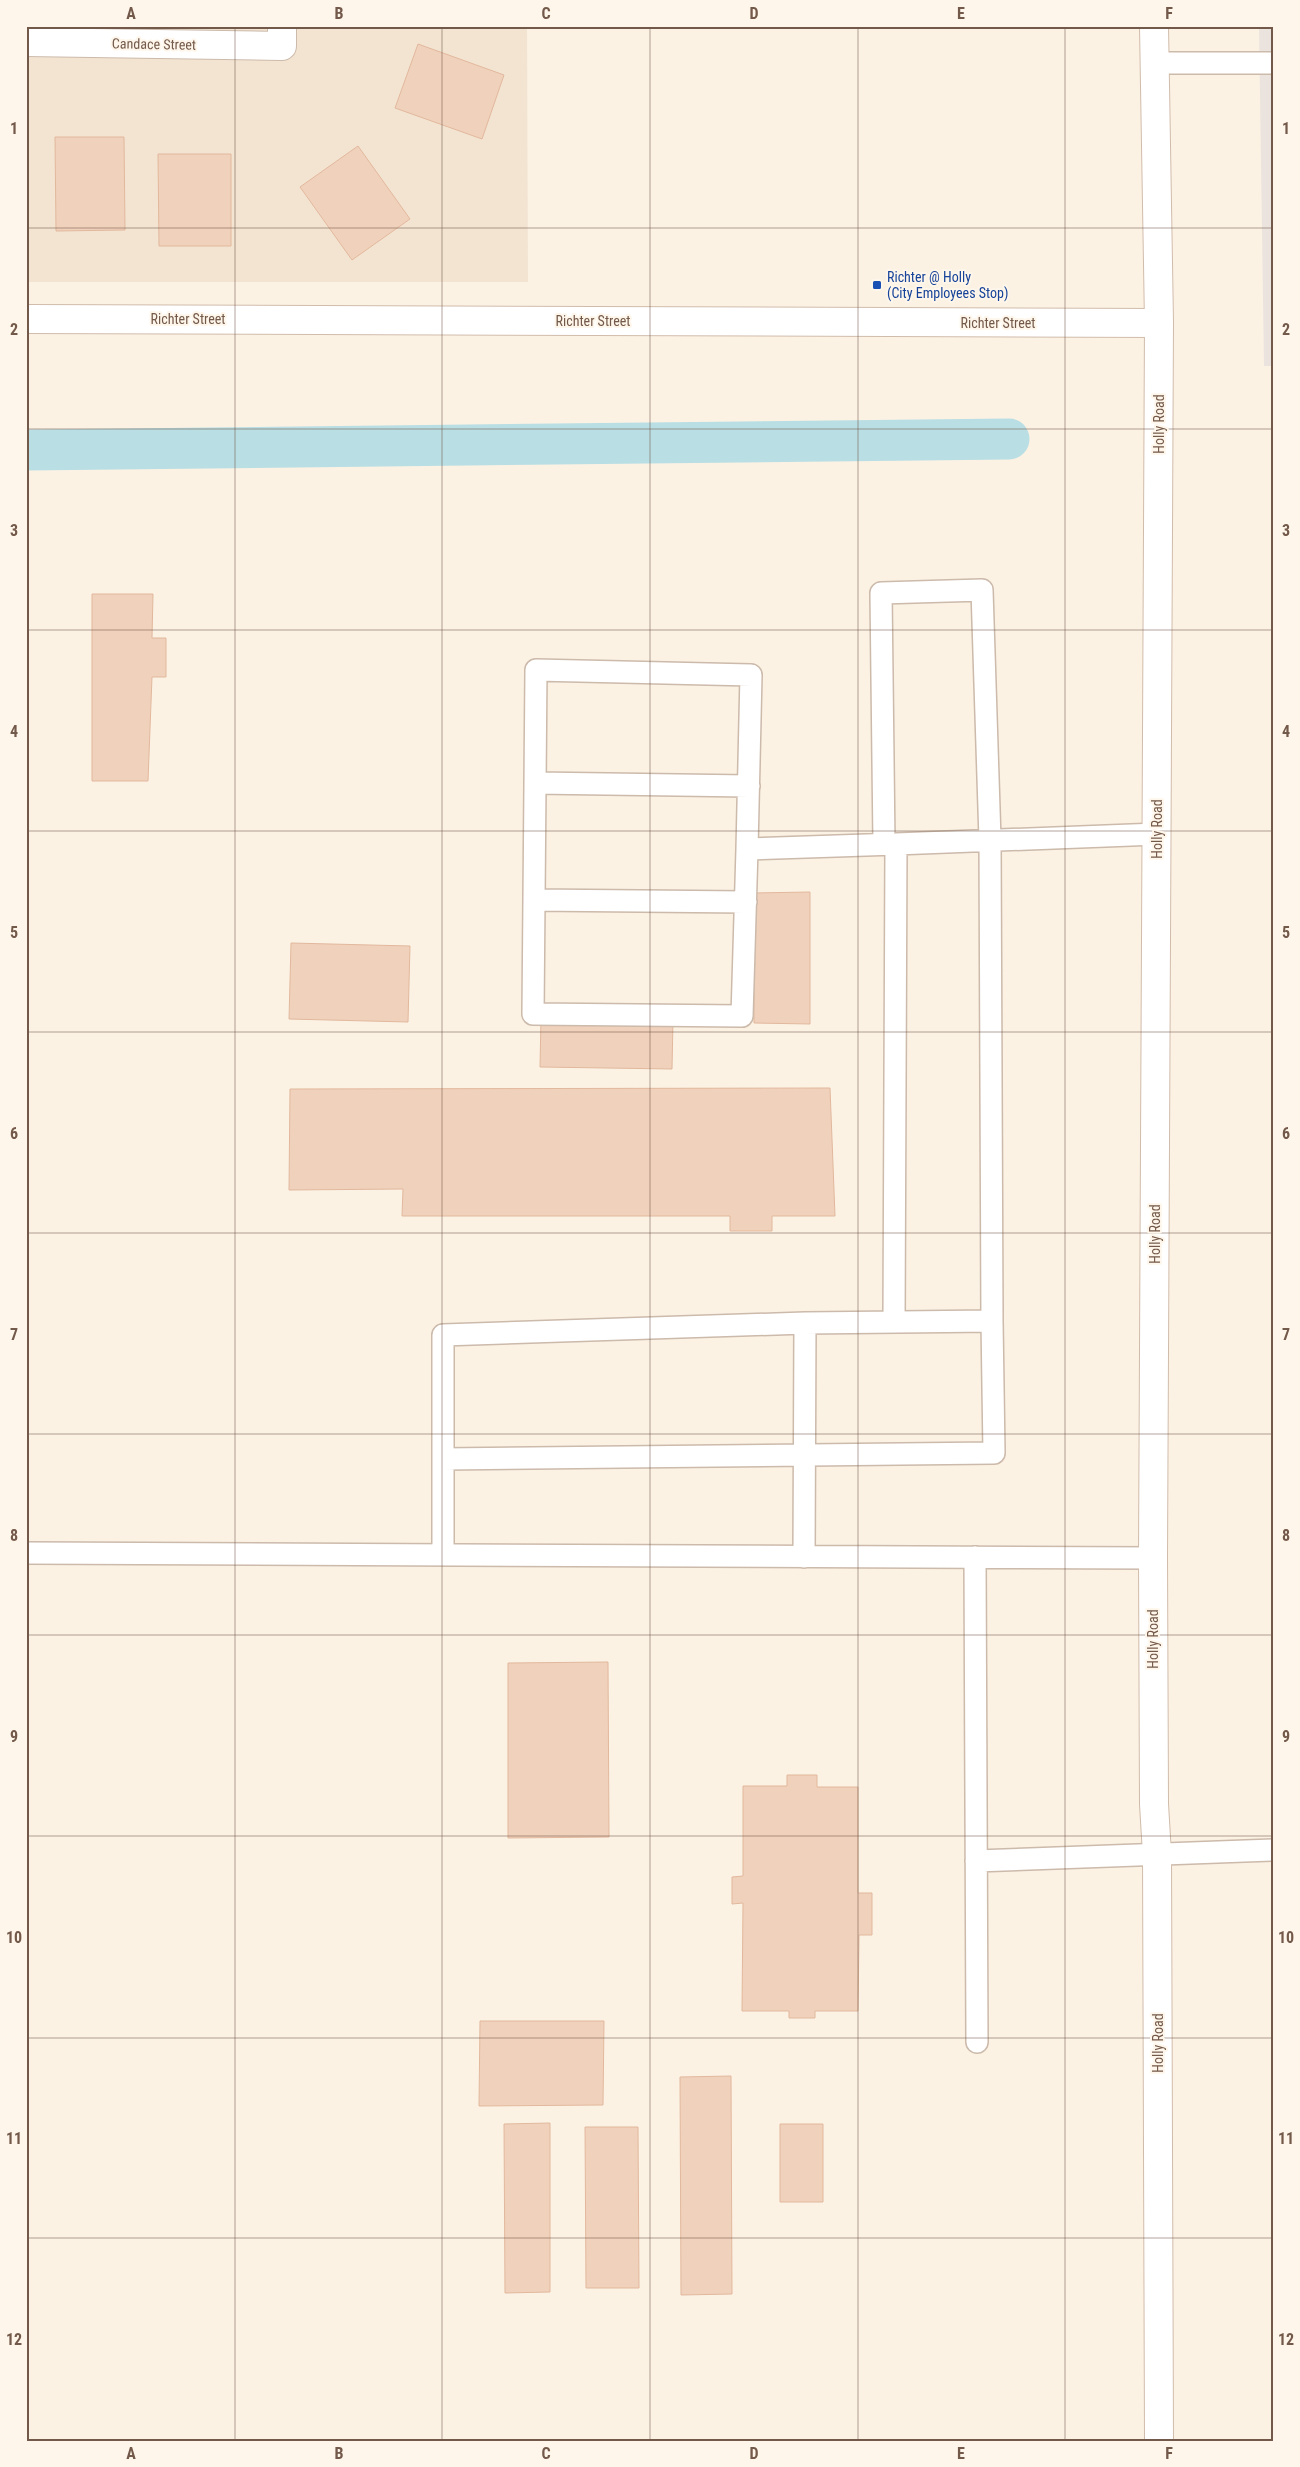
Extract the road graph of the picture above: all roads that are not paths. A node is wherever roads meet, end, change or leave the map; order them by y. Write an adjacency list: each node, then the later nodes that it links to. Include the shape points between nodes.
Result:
1 (1154, 26): 4 (main road, Holly Road)
2 (282, 36): 3 (main road, Candace Street)
3 (26, 42)
4 (1154, 63): 5 (lane); 7 (main road, Holly Road)
5 (1274, 63)
6 (26, 318): 7 (main road, Richter Street)
7 (1159, 323): 10 (main road, Holly Road)
8 (535, 783): 9 (lane); 9 (lane, via 536,670 751,675); 14 (lane)
9 (749, 786): 13 (lane)
10 (1157, 834): 11 (lane); 25 (main road, Holly Road)
11 (990, 840): 12 (lane); 12 (lane, via 982,590 881,593); 16 (lane)
12 (890, 844): 13 (lane); 17 (lane)
13 (748, 849): 15 (lane)
14 (534, 900): 15 (lane); 15 (lane, via 533,1014 742,1016)
15 (746, 902)
16 (992, 1321): 17 (lane); 19 (lane, via 994,1453)
17 (894, 1322): 18 (lane)
18 (805, 1323): 19 (lane); 20 (lane, via 443,1335)
19 (804, 1456): 20 (lane); 23 (lane)
20 (443, 1459): 22 (lane)
21 (26, 1553): 22 (lane)
22 (443, 1555): 23 (lane)
23 (804, 1556): 24 (lane)
24 (976, 1557): 25 (lane); 28 (lane)
25 (1153, 1558): 27 (main road, Holly Road)
26 (1274, 1850): 27 (lane)
27 (1157, 1854): 28 (lane); 30 (main road, Holly Road)
28 (976, 1862): 29 (lane)
29 (977, 2042)
30 (1159, 2441)

